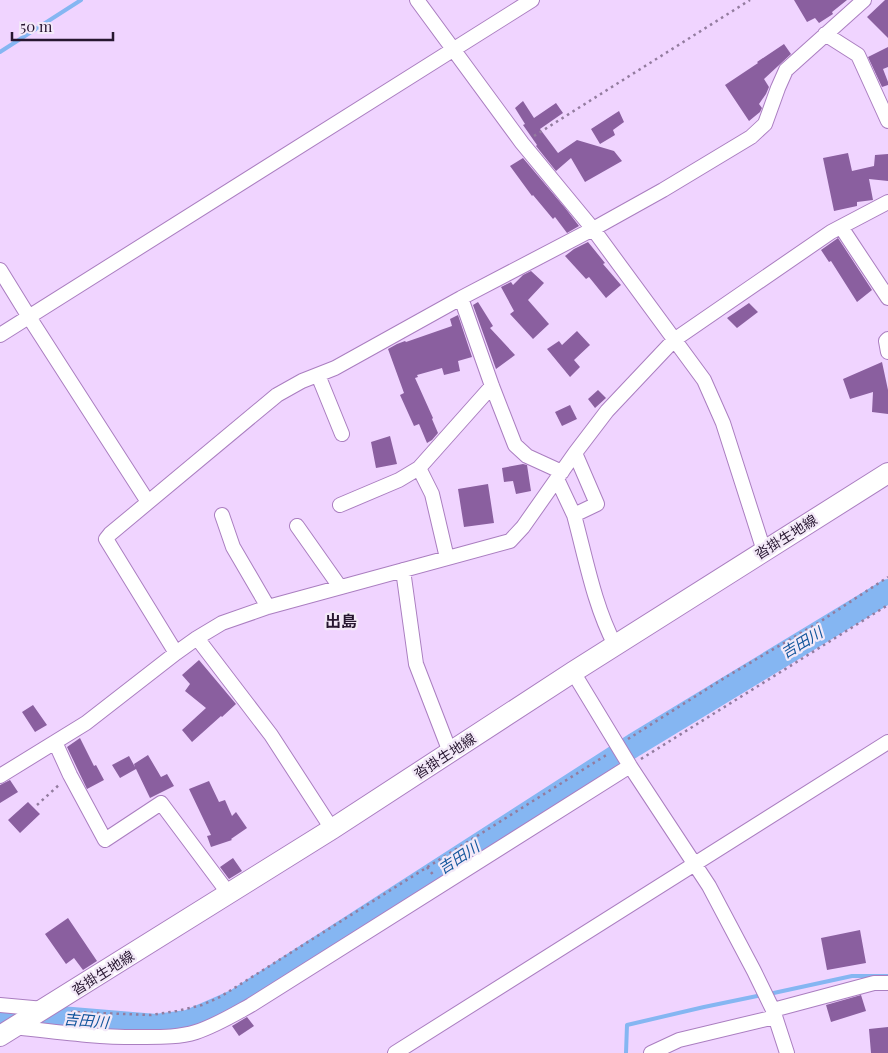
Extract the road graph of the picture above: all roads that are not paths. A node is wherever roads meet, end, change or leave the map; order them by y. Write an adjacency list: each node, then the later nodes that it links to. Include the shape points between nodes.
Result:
1 (417, 0): 5 (street)
2 (532, 0): 5 (street)
3 (864, 0): 4 (street)
4 (825, 34): 6 (street, via 858,55); 9 (street, via 786,70 766,124 751,137)
5 (454, 49): 9 (street, via 522,144); 13 (street)
6 (888, 121)
7 (888, 202): 8 (street)
8 (841, 227): 12 (street); 16 (street)
9 (594, 229): 11 (street); 16 (street)
10 (0, 270): 13 (street)
11 (461, 298): 18 (street); 19 (street)
12 (888, 298)
13 (29, 317): 14 (street); 25 (street)
14 (0, 335)
15 (888, 339): 17 (street)
16 (674, 340): 21 (street, via 607,411); 30 (street, via 704,380 723,423)
17 (888, 352)
18 (318, 375): 20 (street); 25 (street, via 277,395)
19 (492, 386): 22 (street); 24 (street, via 515,445 526,456)
20 (342, 434)
21 (575, 453): 24 (street); 28 (street, via 597,504)
22 (419, 468): 26 (street); 31 (street, via 432,494)
23 (888, 472): 30 (main road, 沓掛生地線)
24 (560, 476): 28 (street); 31 (street, via 510,541)
25 (148, 502): 37 (street, via 106,539)
26 (340, 505)
27 (222, 515): 34 (street, via 233,547)
28 (574, 516): 36 (street, via 594,591)
29 (297, 526): 33 (street)
30 (764, 551): 36 (main road, 沓掛生地線)
31 (447, 558): 32 (street)
32 (403, 570): 33 (street); 41 (street, via 416,664)
33 (340, 587): 34 (street)
34 (268, 607): 35 (street, via 222,623)
35 (196, 638): 37 (street); 44 (street, via 271,735)
36 (615, 645): 38 (main road, 沓掛生地線)
37 (176, 653): 39 (street, via 86,723)
38 (573, 672): 41 (main road, 沓掛生地線); 42 (street)
39 (55, 742): 43 (street); 46 (street, via 105,840 161,804)
40 (888, 742): 45 (street)
41 (450, 752): 44 (main road, 沓掛生地線)
42 (630, 765): 45 (street); 51 (street, via 222,1021 196,1032 171,1037 90,1036)
43 (0, 776)
44 (332, 829): 46 (main road, 沓掛生地線)
45 (695, 865): 50 (street); 52 (street)
46 (229, 894): 49 (main road, 沓掛生地線)
47 (888, 983): 50 (street, via 874,983)
48 (0, 1004): 49 (street)
49 (45, 1009): 51 (main road, 沓掛生地線)
50 (774, 1013): 53 (street, via 679,1040); 54 (street)
51 (7, 1029)
52 (395, 1053)
53 (651, 1053)
54 (787, 1053)

